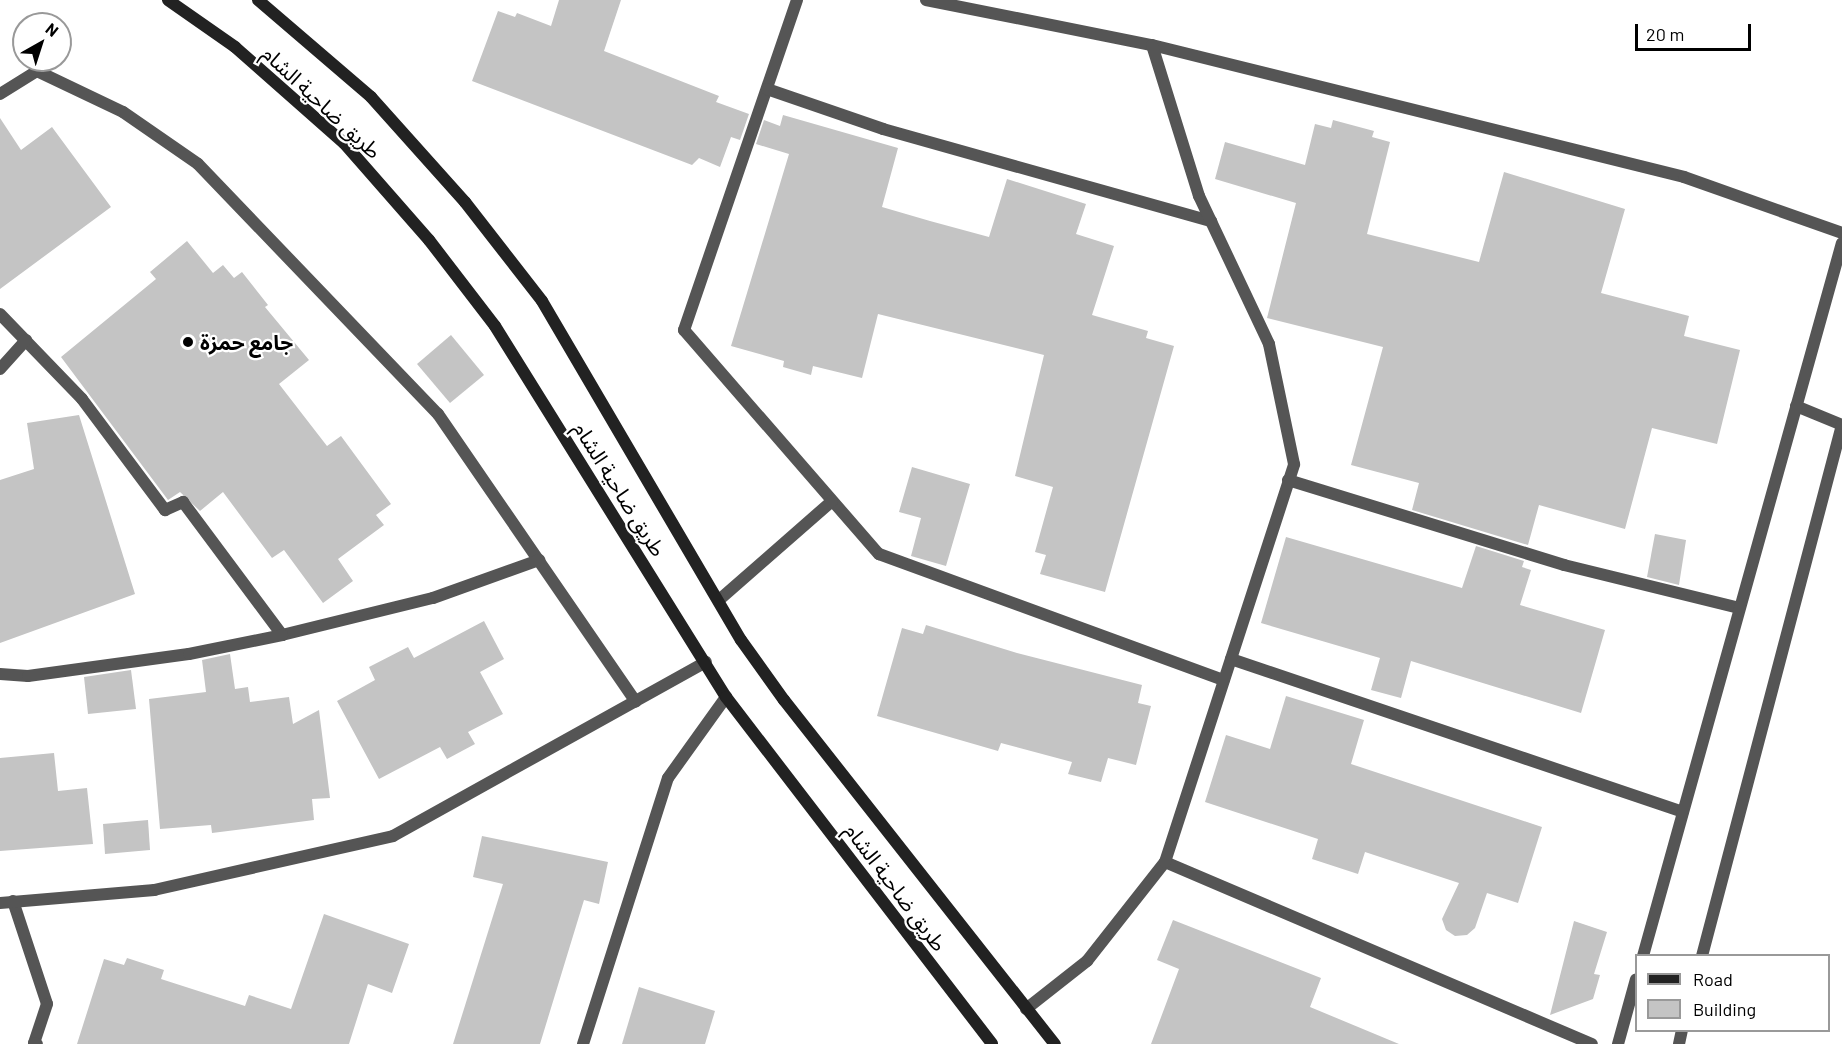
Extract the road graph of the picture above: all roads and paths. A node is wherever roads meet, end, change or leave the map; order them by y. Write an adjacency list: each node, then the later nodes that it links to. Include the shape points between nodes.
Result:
1 (168, 0): 23 (main road, طريق ضاحية الشام, via 235,47 344,143 429,240 495,326)
2 (258, 0): 19 (main road, طريق ضاحية الشام, via 371,97 479,220 542,301)
3 (797, 0): 6 (street)
4 (927, 0): 5 (street)
5 (1152, 45): 8 (street); 9 (street, via 1684,177)
6 (767, 89): 8 (street, via 883,129); 17 (street, via 684,330)
7 (0, 94): 18 (street, via 37,71 123,112 198,164 438,414)
8 (1211, 221): 16 (street, via 1269,344 1294,464)
9 (1842, 233)
10 (1842, 243): 14 (street)
11 (0, 314): 12 (street)
12 (26, 340): 13 (street); 21 (street, via 82,399 165,510 183,502)
13 (0, 369)
14 (1796, 406): 15 (street); 20 (street)
15 (1842, 425): 32 (street)
16 (1288, 480): 20 (street, via 1564,565); 22 (street)
17 (832, 501): 19 (street); 25 (street, via 879,554)
18 (539, 560): 21 (street, via 433,598); 27 (street)
19 (719, 600): 34 (main road, طريق ضاحية الشام, via 784,700)
20 (1739, 608): 28 (street)
21 (282, 634): 24 (street, via 189,654 28,675)
22 (1231, 658): 25 (street); 28 (street)
23 (706, 662): 26 (main road, طريق ضاحية الشام); 27 (street)
24 (0, 674)
25 (1224, 680): 29 (street)
26 (726, 697): 36 (street, via 668,778); 37 (main road, طريق ضاحية الشام)
27 (636, 702): 30 (street, via 393,836 154,890)
28 (1683, 812): 31 (street)
29 (1165, 862): 34 (street, via 1087,961); 39 (street)
30 (6, 902): 35 (street, via 47,1004 34,1043)
31 (1644, 954)
32 (1703, 954)
33 (1635, 983): 40 (street)
34 (1026, 1009): 38 (main road, طريق ضاحية الشام)
35 (37, 1044)
36 (584, 1044)
37 (992, 1044)
38 (1055, 1044)
39 (1592, 1044)
40 (1618, 1044)

